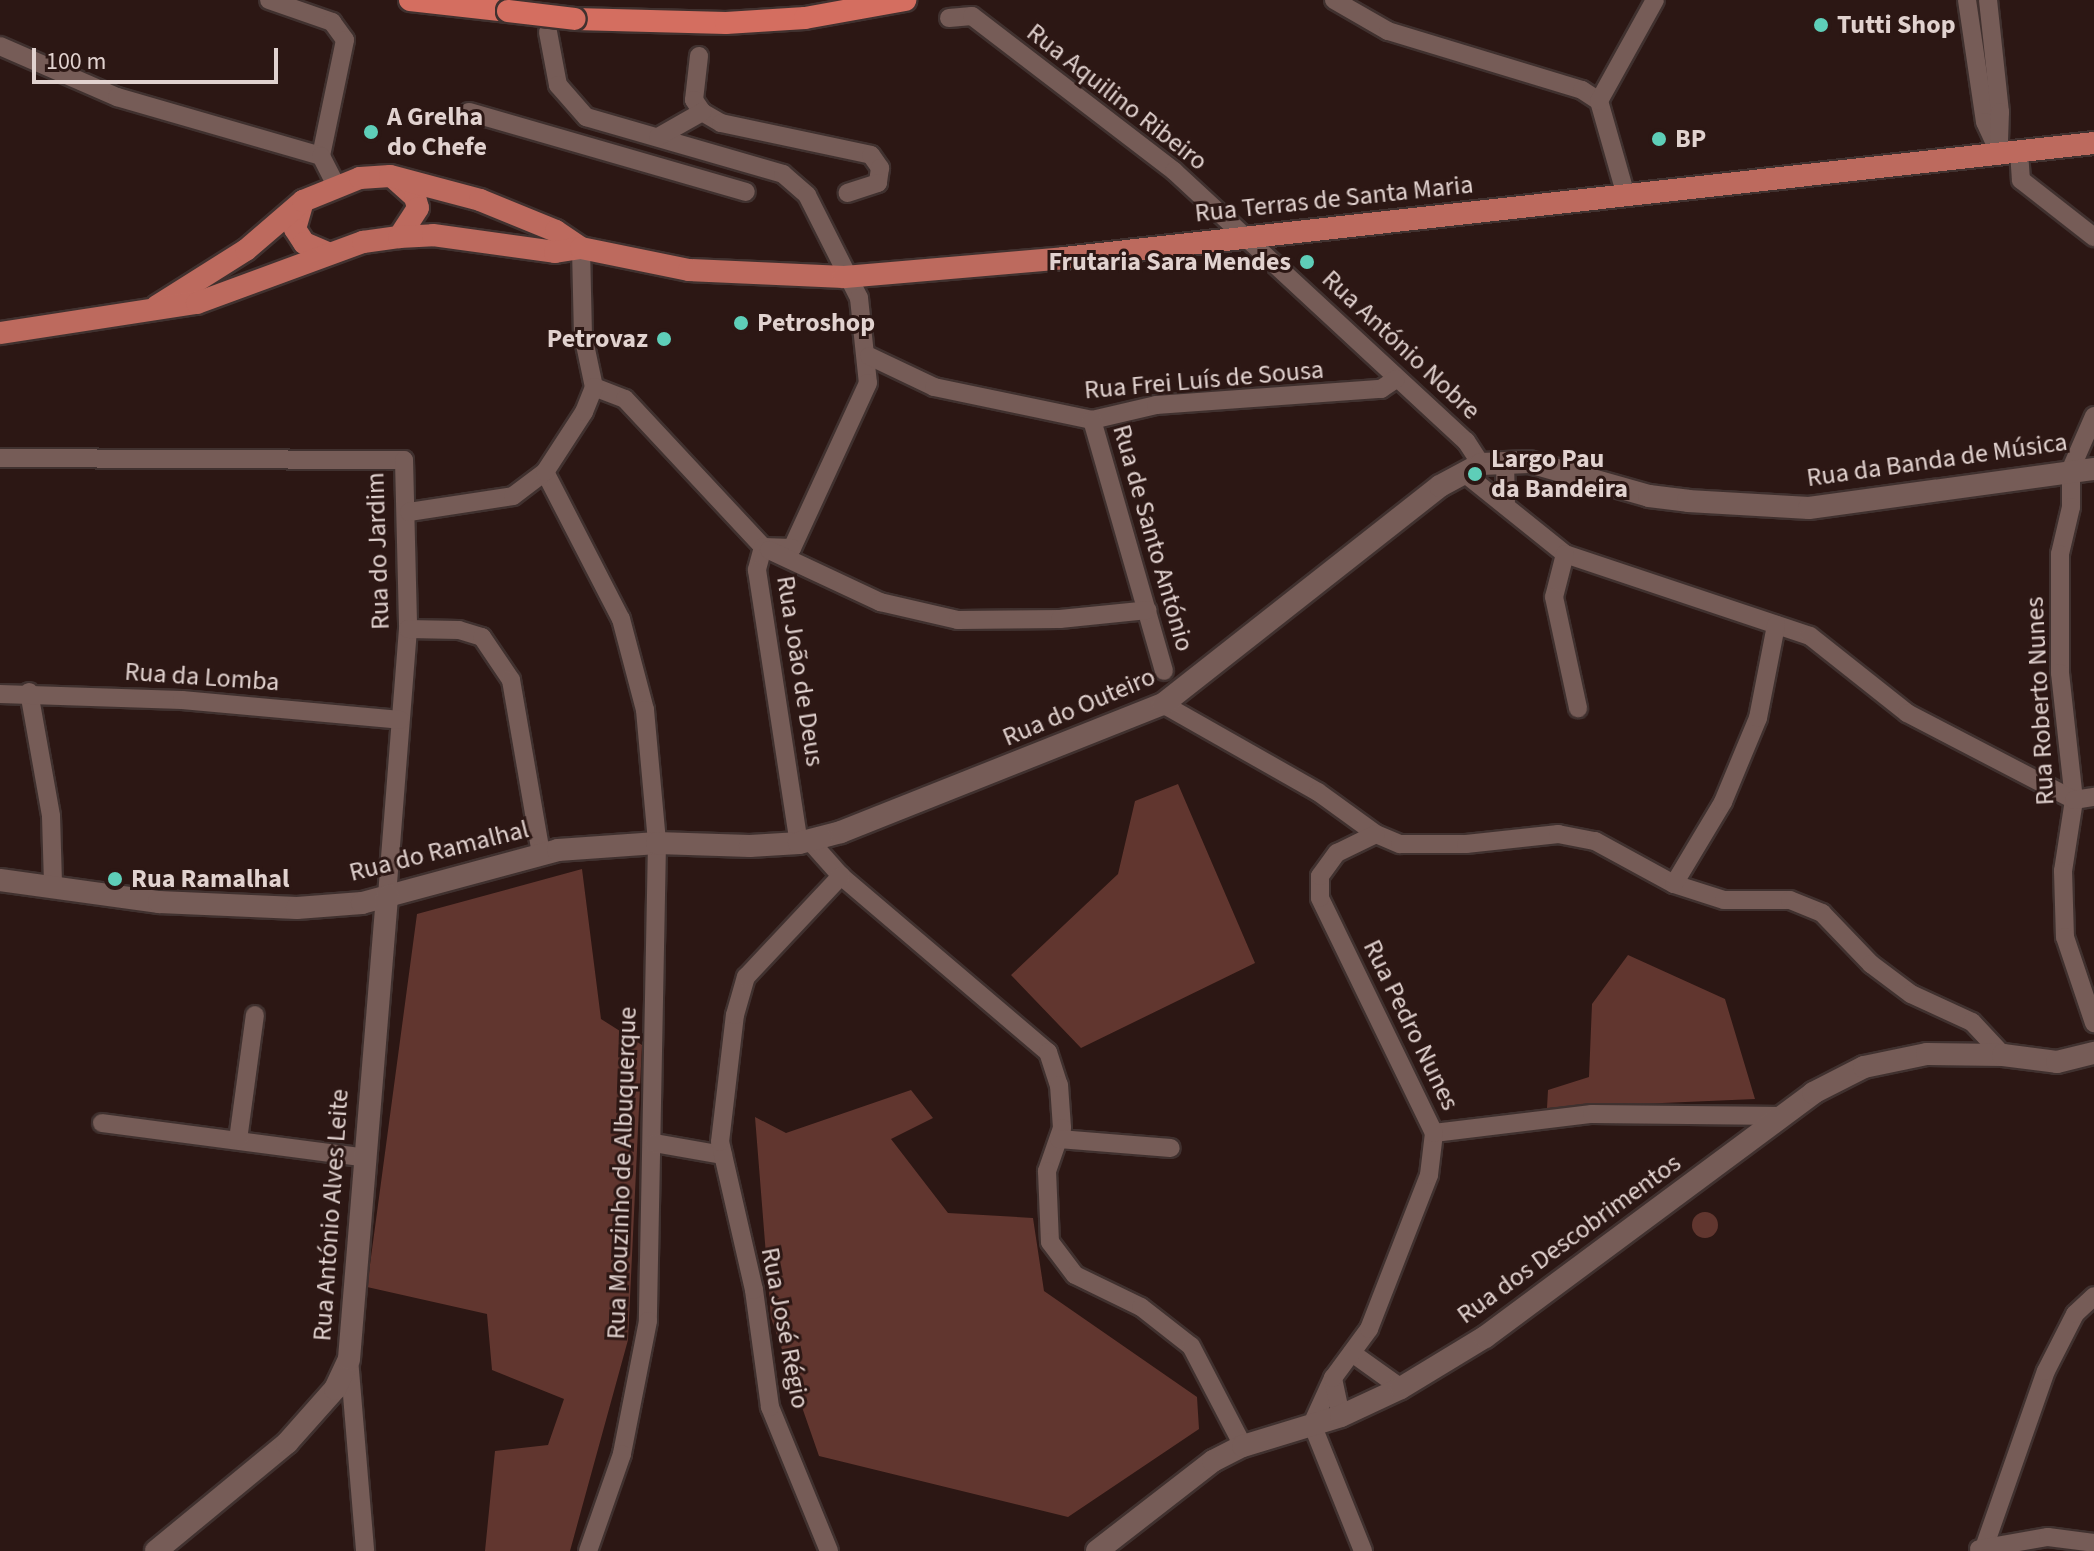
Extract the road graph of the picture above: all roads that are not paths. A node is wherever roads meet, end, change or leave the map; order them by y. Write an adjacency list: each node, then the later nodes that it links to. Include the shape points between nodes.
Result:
1 (269, 0): 22 (street, via 332,22 345,40)
2 (410, 0): 9 (highway)
3 (842, 0): 10 (highway, via 724,14)
4 (905, 0): 10 (highway, via 805,18 726,23)
5 (1334, 0): 15 (street, via 1388,31 1582,90)
6 (1655, 0): 15 (street)
7 (1967, 0): 21 (street, via 1985,122)
8 (1988, 0): 21 (street)
9 (517, 5): 10 (highway)
10 (575, 14)
11 (949, 18): 33 (street, Rua Aquilino Ribeiro, via 972,16 1174,171)
12 (548, 32): 18 (street, via 558,85 586,117)
13 (0, 46): 22 (street, via 117,97)
14 (699, 56): 17 (street, via 694,100)
15 (1599, 101): 28 (street)
16 (469, 112): 24 (street)
17 (702, 112): 18 (street); 27 (street, via 721,123 871,155 880,168 878,183)
18 (658, 137): 20 (street)
19 (2094, 143): 21 (main road, Rua Terras de Santa Maria)
20 (702, 150): 24 (street); 37 (street, via 783,174 822,221)
21 (2009, 152): 28 (main road, Rua Terras de Santa Maria); 32 (street, via 2021,180)
22 (321, 156): 25 (street)
23 (390, 176): 25 (main road); 31 (main road, via 405,185 418,208); 34 (main road, via 480,200 556,231)
24 (695, 180): 26 (street)
25 (336, 185): 29 (main road)
26 (746, 192)
27 (848, 193)
28 (1626, 196): 30 (main road, Rua Terras de Santa Maria)
29 (303, 201): 35 (main road, via 295,229 304,243); 38 (main road, via 246,250)
30 (1275, 234): 33 (main road, Rua Terras de Santa Maria); 36 (street)
31 (399, 237): 34 (main road, via 433,235 555,252); 35 (main road)
32 (2094, 237)
33 (1244, 238): 36 (street, Rua António Nobre); 37 (main road, Rua Terras de Santa Maria)
34 (581, 248): 37 (main road, Rua Terras de Santa Maria, via 689,270); 42 (street, via 583,335)
35 (328, 253): 38 (main road, via 197,303)
36 (1282, 267): 41 (street, Rua António Nobre)
37 (844, 277): 40 (street, via 859,298)
38 (157, 306): 39 (main road)
39 (0, 333)
40 (869, 356): 44 (street, Rua Frei Luís de Sousa, via 934,387); 53 (street, via 868,383 792,548)
41 (1396, 379): 44 (street, Rua Frei Luís de Sousa, via 1381,389 1156,405); 47 (street, Rua António Nobre, via 1466,441)
42 (594, 387): 50 (street); 53 (street, Rua João de Deus, via 625,399)
43 (2094, 416): 48 (street)
44 (1092, 420): 55 (street, Rua de Santo António)
45 (0, 458): 52 (street, Rua do Jardim, via 404,460)
46 (1505, 461): 47 (street); 48 (street, Rua da Banda de Música, via 1529,462 1649,496 1809,508 1981,487); 51 (street)
47 (1472, 468): 51 (street, Rua António Nobre); 61 (street, Rua do Outeiro)
48 (2071, 469): 49 (street, Rua da Banda de Música); 65 (street, Rua Roberto Nunes, via 2071,507 2060,554 2060,673)
49 (2094, 469)
50 (545, 472): 52 (street, via 513,496); 68 (street, Rua Mouzinho de Albuquerque, via 621,619 645,710)
51 (1506, 506): 54 (street, Rua António Nobre)
52 (409, 512): 57 (street, Rua do Jardim)
53 (763, 547): 55 (street, via 880,602 958,620 1060,619); 67 (street, Rua João de Deus, via 757,570)
54 (1565, 554): 56 (street); 62 (street, via 1554,597)
55 (1148, 610): 58 (street, Rua de Santo António)
56 (1776, 625): 65 (street, via 1810,636 1907,713); 74 (street, via 1758,718 1723,802)
57 (408, 629): 63 (street, Rua do Jardim); 70 (street, via 459,630 482,637 511,680)
58 (1164, 671)
59 (29, 692): 60 (street, Rua da Lomba); 63 (street, Rua da Lomba); 73 (street, via 51,816)
60 (0, 694)
61 (1163, 704): 66 (street, via 1318,792); 67 (street, Rua do Outeiro, via 888,816)
62 (1578, 708)
63 (400, 720): 75 (street, Rua do Jardim)
64 (2094, 797): 65 (street)
65 (2074, 800): 77 (street, Rua Roberto Nunes, via 2063,871 2065,937)
66 (1376, 834): 74 (street, via 1400,844 1466,844 1558,834 1595,841); 82 (street, Rua Pedro Nunes, via 1337,853 1320,876 1320,898)
67 (804, 841): 69 (street, Rua do Outeiro); 71 (street)
68 (657, 843): 69 (street, Rua do Ramalhal); 70 (street, Rua do Ramalhal); 85 (street, Rua Mouzinho de Albuquerque)
69 (750, 846)
70 (541, 854): 75 (street, Rua do Ramalhal)
71 (841, 876): 83 (street, via 1048,1052 1059,1085); 87 (street, Rua José Régio, via 746,977 735,1015)
72 (0, 880): 73 (street, Rua do Ramalhal)
73 (53, 884): 75 (street, Rua do Ramalhal, via 159,902 228,907 297,908)
74 (1674, 884): 79 (street, via 1724,900 1790,900 1822,913 1871,964 1911,994 1972,1022)
75 (387, 897): 88 (street, Rua António Alves Leite)
76 (255, 1015): 84 (street)
77 (2094, 1023)
78 (2094, 1053): 79 (street, Rua dos Descobrimentos, via 2057,1062)
79 (2003, 1055): 80 (street, Rua dos Descobrimentos, via 1927,1054 1864,1067)
80 (1783, 1116): 82 (street, via 1592,1114); 93 (street, Rua dos Descobrimentos, via 1485,1337)
81 (102, 1123): 84 (street)
82 (1434, 1133): 90 (street, Rua Pedro Nunes, via 1429,1175 1369,1329)
83 (1059, 1139): 86 (street); 96 (street, via 1047,1171 1050,1242 1075,1275 1141,1307 1191,1346)
84 (238, 1140): 88 (street)
85 (654, 1143): 87 (street); 99 (street, Rua Mouzinho de Albuquerque, via 648,1321 622,1454)
86 (1171, 1148)
87 (723, 1155): 102 (street, Rua José Régio, via 754,1290 770,1407)
88 (362, 1157): 91 (street, Rua António Alves Leite)
89 (2094, 1296): 98 (street, via 2075,1314 2046,1371)
90 (1352, 1353): 92 (street, Rua Pedro Nunes); 93 (street)
91 (349, 1359): 100 (street, Rua António Alves Leite, via 335,1389 287,1443); 101 (street)
92 (1333, 1378): 94 (street); 95 (street, Rua Pedro Nunes)
93 (1401, 1388): 94 (street, Rua dos Descobrimentos)
94 (1341, 1416): 95 (street, Rua dos Descobrimentos)
95 (1312, 1424): 96 (street, Rua dos Descobrimentos); 104 (street)
96 (1243, 1446): 103 (street, Rua dos Descobrimentos, via 1193,1475)
97 (2094, 1543): 98 (street, via 2048,1537)
98 (1981, 1548)
99 (589, 1549)
100 (156, 1551)
101 (365, 1551)
102 (829, 1551)
103 (1097, 1551)
104 (1363, 1551)

